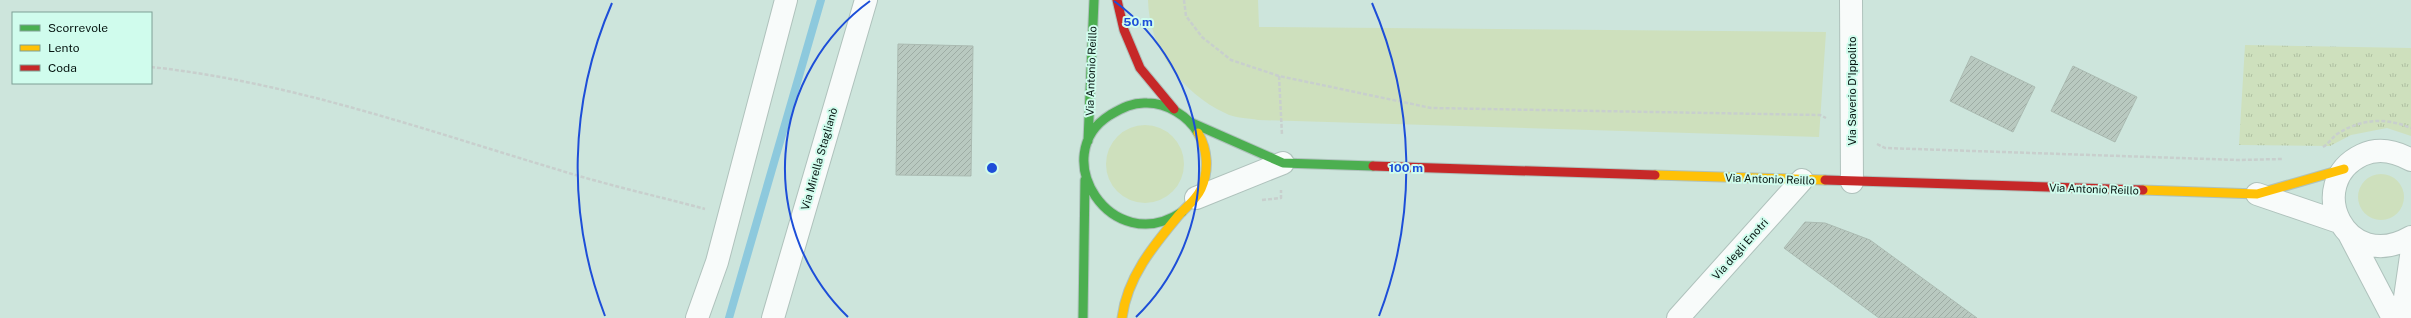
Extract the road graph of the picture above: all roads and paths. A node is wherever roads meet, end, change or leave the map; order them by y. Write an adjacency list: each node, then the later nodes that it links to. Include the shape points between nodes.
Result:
1 (786, 0): 20 (street)
2 (866, 0): 25 (street, Via Mirella Staglianò)
3 (1094, 0): 11 (street, Via Antonio Reillo)
4 (1117, 0): 9 (street, via 1124,30 1140,68)
5 (1184, 0): 8 (path, via 1186,16 1202,37 1231,60)
6 (1851, 0): 17 (street, Via Saverio D'Ippolito)
7 (152, 67): 20 (path, via 201,73 313,97 485,146 560,171)
8 (1279, 76)
9 (1174, 109): 10 (street); 11 (street, via 1154,103 1133,104 1109,115 1098,124)
10 (1190, 122): 13 (street, Via Antonio Reillo); 19 (street, via 1202,139 1207,159 1205,179)
11 (1088, 142): 15 (street, via 1084,166)
12 (2411, 160): 14 (street, via 2391,152 2369,152 2355,159)
13 (1283, 163): 16 (street, Via Antonio Reillo); 19 (street, Via Antonio Reillo)
14 (2344, 169): 18 (street, Via Antonio Reillo); 21 (street, via 2337,181 2334,195 2335,209)
15 (1086, 177): 19 (street, via 1093,196 1106,211 1124,221 1144,225 1164,222); 26 (street)
16 (1802, 180): 17 (street, Via Antonio Reillo); 28 (street, Via degli Enotri)
17 (1852, 182): 18 (street, Via Antonio Reillo)
18 (2258, 194): 21 (street, Via Antonio Reillo)
19 (1189, 205): 27 (street, via 1154,246 1136,274 1122,308)
20 (729, 215): 24 (street, via 717,262)
21 (2344, 228): 22 (street, Via Antonio Reillo, via 2364,244 2381,247 2398,245); 29 (street)
22 (2411, 237)
23 (2411, 256): 30 (street)
24 (697, 318)
25 (773, 318)
26 (1083, 318)
27 (1122, 318)
28 (1678, 318)
29 (2393, 318)
30 (2402, 318)

